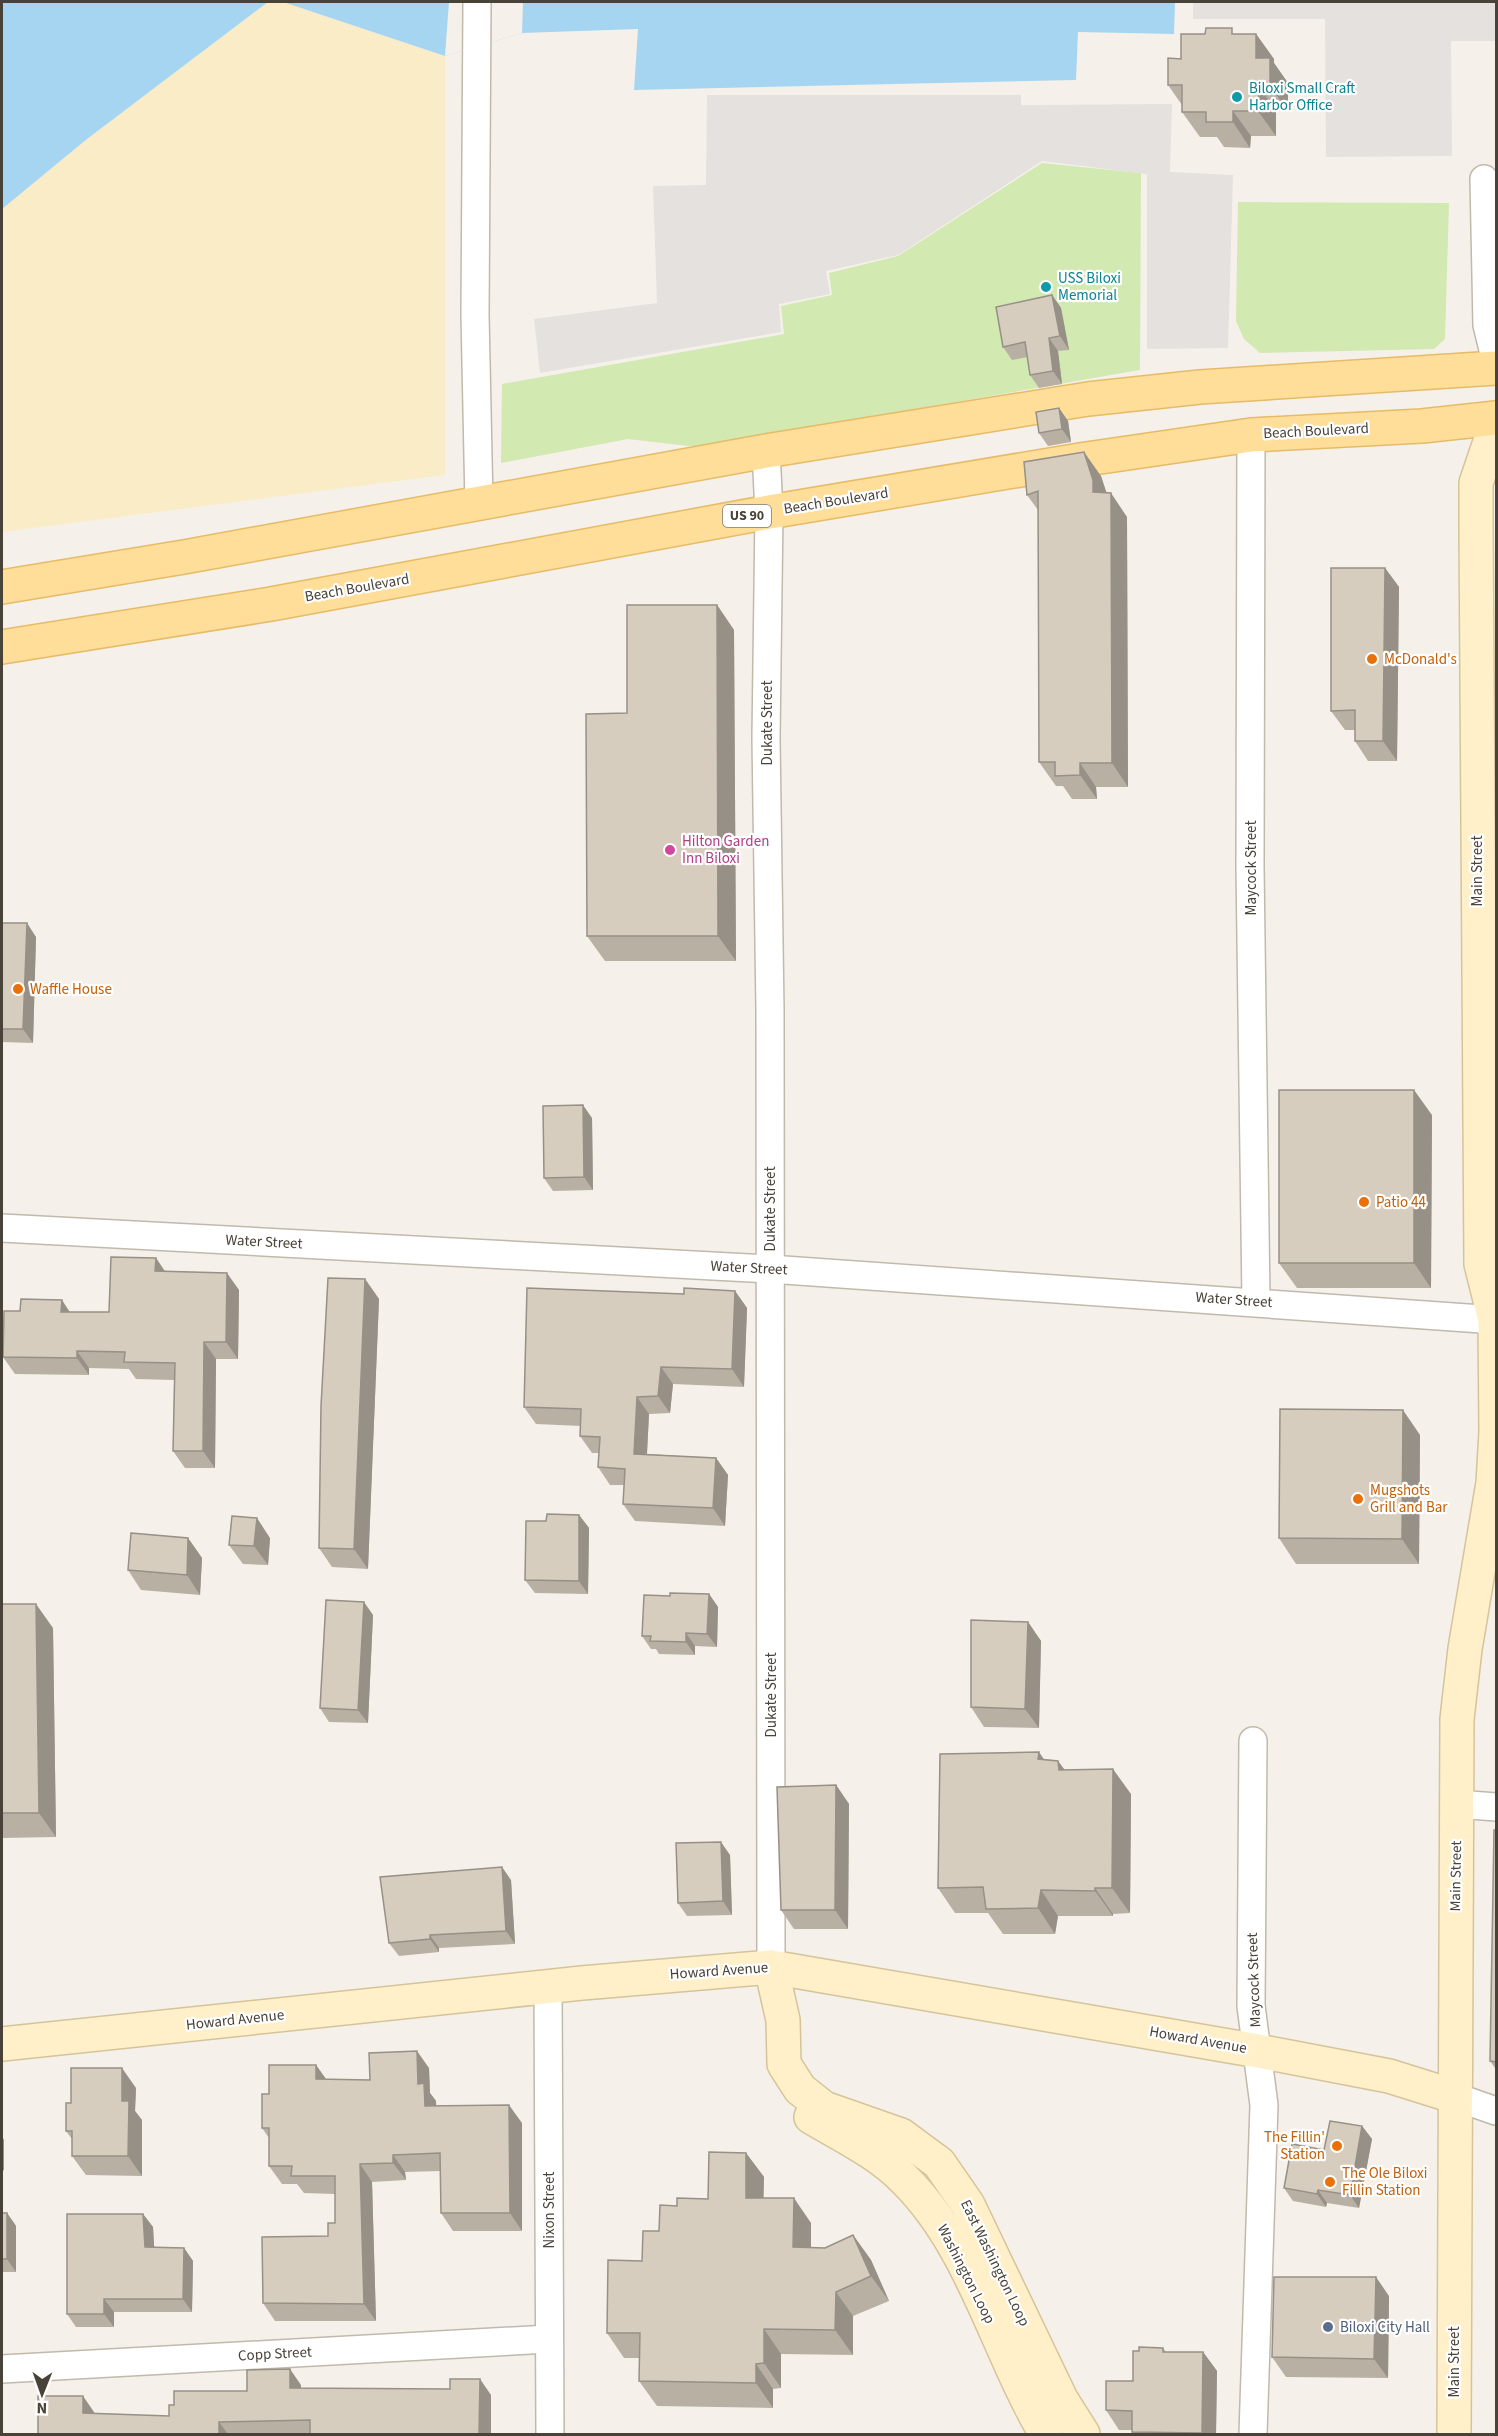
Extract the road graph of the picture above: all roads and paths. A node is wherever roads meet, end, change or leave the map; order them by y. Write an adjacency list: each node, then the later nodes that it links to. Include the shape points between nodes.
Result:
1 (477, 2): 9 (street)
2 (1484, 179): 3 (street, via 1487,325)
3 (1497, 362)
4 (1497, 368): 8 (main road, via 1200,387 1088,399)
5 (1497, 418): 7 (main road, Beach Boulevard / US 90)
6 (1497, 424): 16 (street, Main Street, via 1476,483 1481,1264)
7 (1251, 435): 10 (main road, Beach Boulevard / US 90); 15 (street, Maycock Street, via 1250,867)
8 (766, 451): 9 (main road); 10 (street, Dukate Street)
9 (478, 504): 11 (main road)
10 (769, 512): 12 (main road, Beach Boulevard / US 90, via 271,604); 14 (street, Dukate Street, via 766,738)
11 (2, 587)
12 (2, 647)
13 (2, 1228): 14 (street, Water Street)
14 (770, 1269): 15 (street, Water Street); 20 (street, Dukate Street)
15 (1256, 1301): 16 (street, Water Street)
16 (1496, 1318): 18 (street, Main Street, via 1493,1483 1462,1670 1457,1719)
17 (1253, 1741): 23 (street, Maycock Street, via 1251,2006)
18 (1457, 1804): 19 (street); 24 (street, Main Street)
19 (1497, 1807)
20 (771, 1967): 21 (street, Howard Avenue); 23 (street, Howard Avenue); 28 (street, East Washington Loop, via 783,2020 784,2064 800,2089 824,2108 901,2135 939,2163 968,2205)
21 (548, 1986): 22 (street, Howard Avenue); 26 (street, Nixon Street)
22 (2, 2044)
23 (1258, 2051): 24 (street, Howard Avenue, via 1389,2076); 31 (street, Maycock Street, via 1264,2105)
24 (1453, 2096): 25 (street, Howard Avenue); 32 (street, Main Street)
25 (1497, 2111)
26 (549, 2339): 27 (street, Copp Street); 29 (street, Nixon Street)
27 (2, 2369)
28 (1046, 2415): 30 (street, East Washington Loop)
29 (550, 2434)
30 (1083, 2434)
31 (1253, 2434)
32 (1454, 2434)

